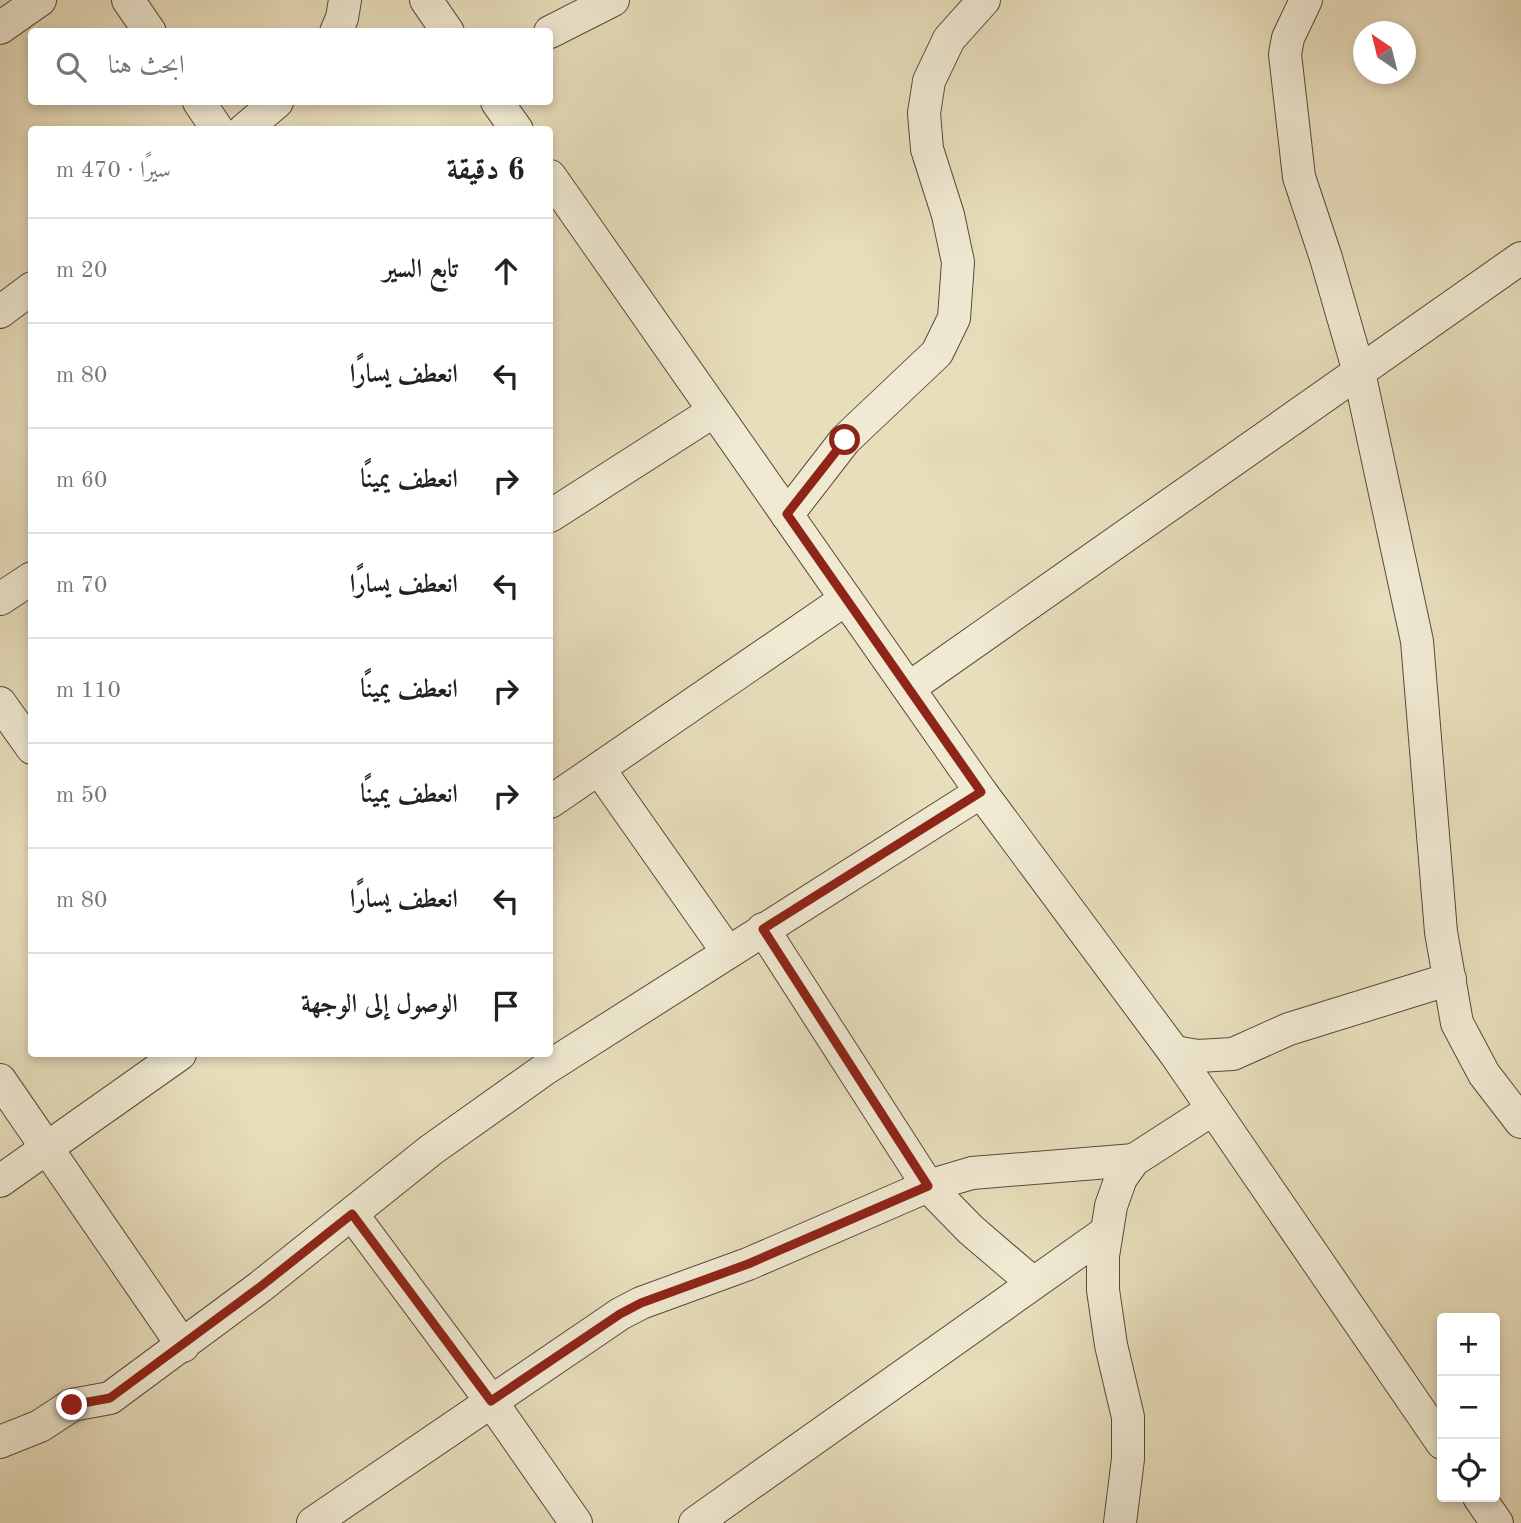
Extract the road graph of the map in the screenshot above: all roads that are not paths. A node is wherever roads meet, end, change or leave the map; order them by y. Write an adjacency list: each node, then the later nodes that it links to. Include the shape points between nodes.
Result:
1 (40, 0): 8 (street)
2 (128, 0): 9 (street)
3 (345, 0): 10 (street)
4 (426, 0): 11 (street)
5 (613, 0): 12 (street)
6 (984, 0): 26 (street, via 949,39 929,81 924,113 927,149 958,261 954,318 937,353 845,440)
7 (1306, 0): 23 (street, via 1285,54 1299,177)
8 (0, 28)
9 (147, 28)
10 (338, 28)
11 (445, 28)
12 (553, 30)
13 (201, 105): 16 (street)
14 (273, 105): 17 (street)
15 (499, 105): 18 (street)
16 (215, 126)
17 (249, 126)
18 (514, 126)
19 (553, 180): 24 (street)
20 (1521, 258): 23 (street)
21 (28, 291): 22 (street)
22 (0, 312)
23 (1359, 372): 30 (street); 38 (street, via 1417,641 1441,932)
24 (714, 411): 25 (street); 26 (street)
25 (553, 514)
26 (787, 514): 29 (street)
27 (28, 581): 28 (street)
28 (0, 599)
29 (846, 599): 30 (street); 33 (street)
30 (909, 688): 34 (street)
31 (0, 703): 32 (street)
32 (28, 742)
33 (599, 769): 35 (street); 37 (street)
34 (981, 792): 36 (street); 39 (street)
35 (553, 800)
36 (763, 929): 37 (street); 49 (street)
37 (727, 951): 40 (street)
38 (1450, 979): 39 (street, via 1289,1029 1233,1054); 45 (street, via 1457,1023 1483,1074)
39 (1174, 1052): 44 (street)
40 (553, 1053)
41 (176, 1057): 46 (street)
42 (540, 1061): 50 (street)
43 (0, 1080): 46 (street)
44 (1213, 1109): 47 (street); 55 (street)
45 (1521, 1122)
46 (46, 1147): 48 (street); 53 (street)
47 (1134, 1160): 49 (street, via 972,1173); 51 (street, via 1121,1178)
48 (0, 1181)
49 (928, 1186): 52 (street); 54 (street, via 748,1264 641,1303)
50 (352, 1214): 53 (street); 54 (street)
51 (1106, 1232): 52 (street); 58 (street, via 1103,1290 1128,1417 1128,1459)
52 (1033, 1283): 61 (street)
53 (183, 1346): 56 (street, via 110,1398 72,1405 40,1426)
54 (491, 1401): 59 (street); 60 (street)
55 (1439, 1439)
56 (0, 1442)
57 (1482, 1502): 62 (street)
58 (1116, 1516)
59 (313, 1523)
60 (576, 1523)
61 (695, 1523)
62 (1497, 1523)

